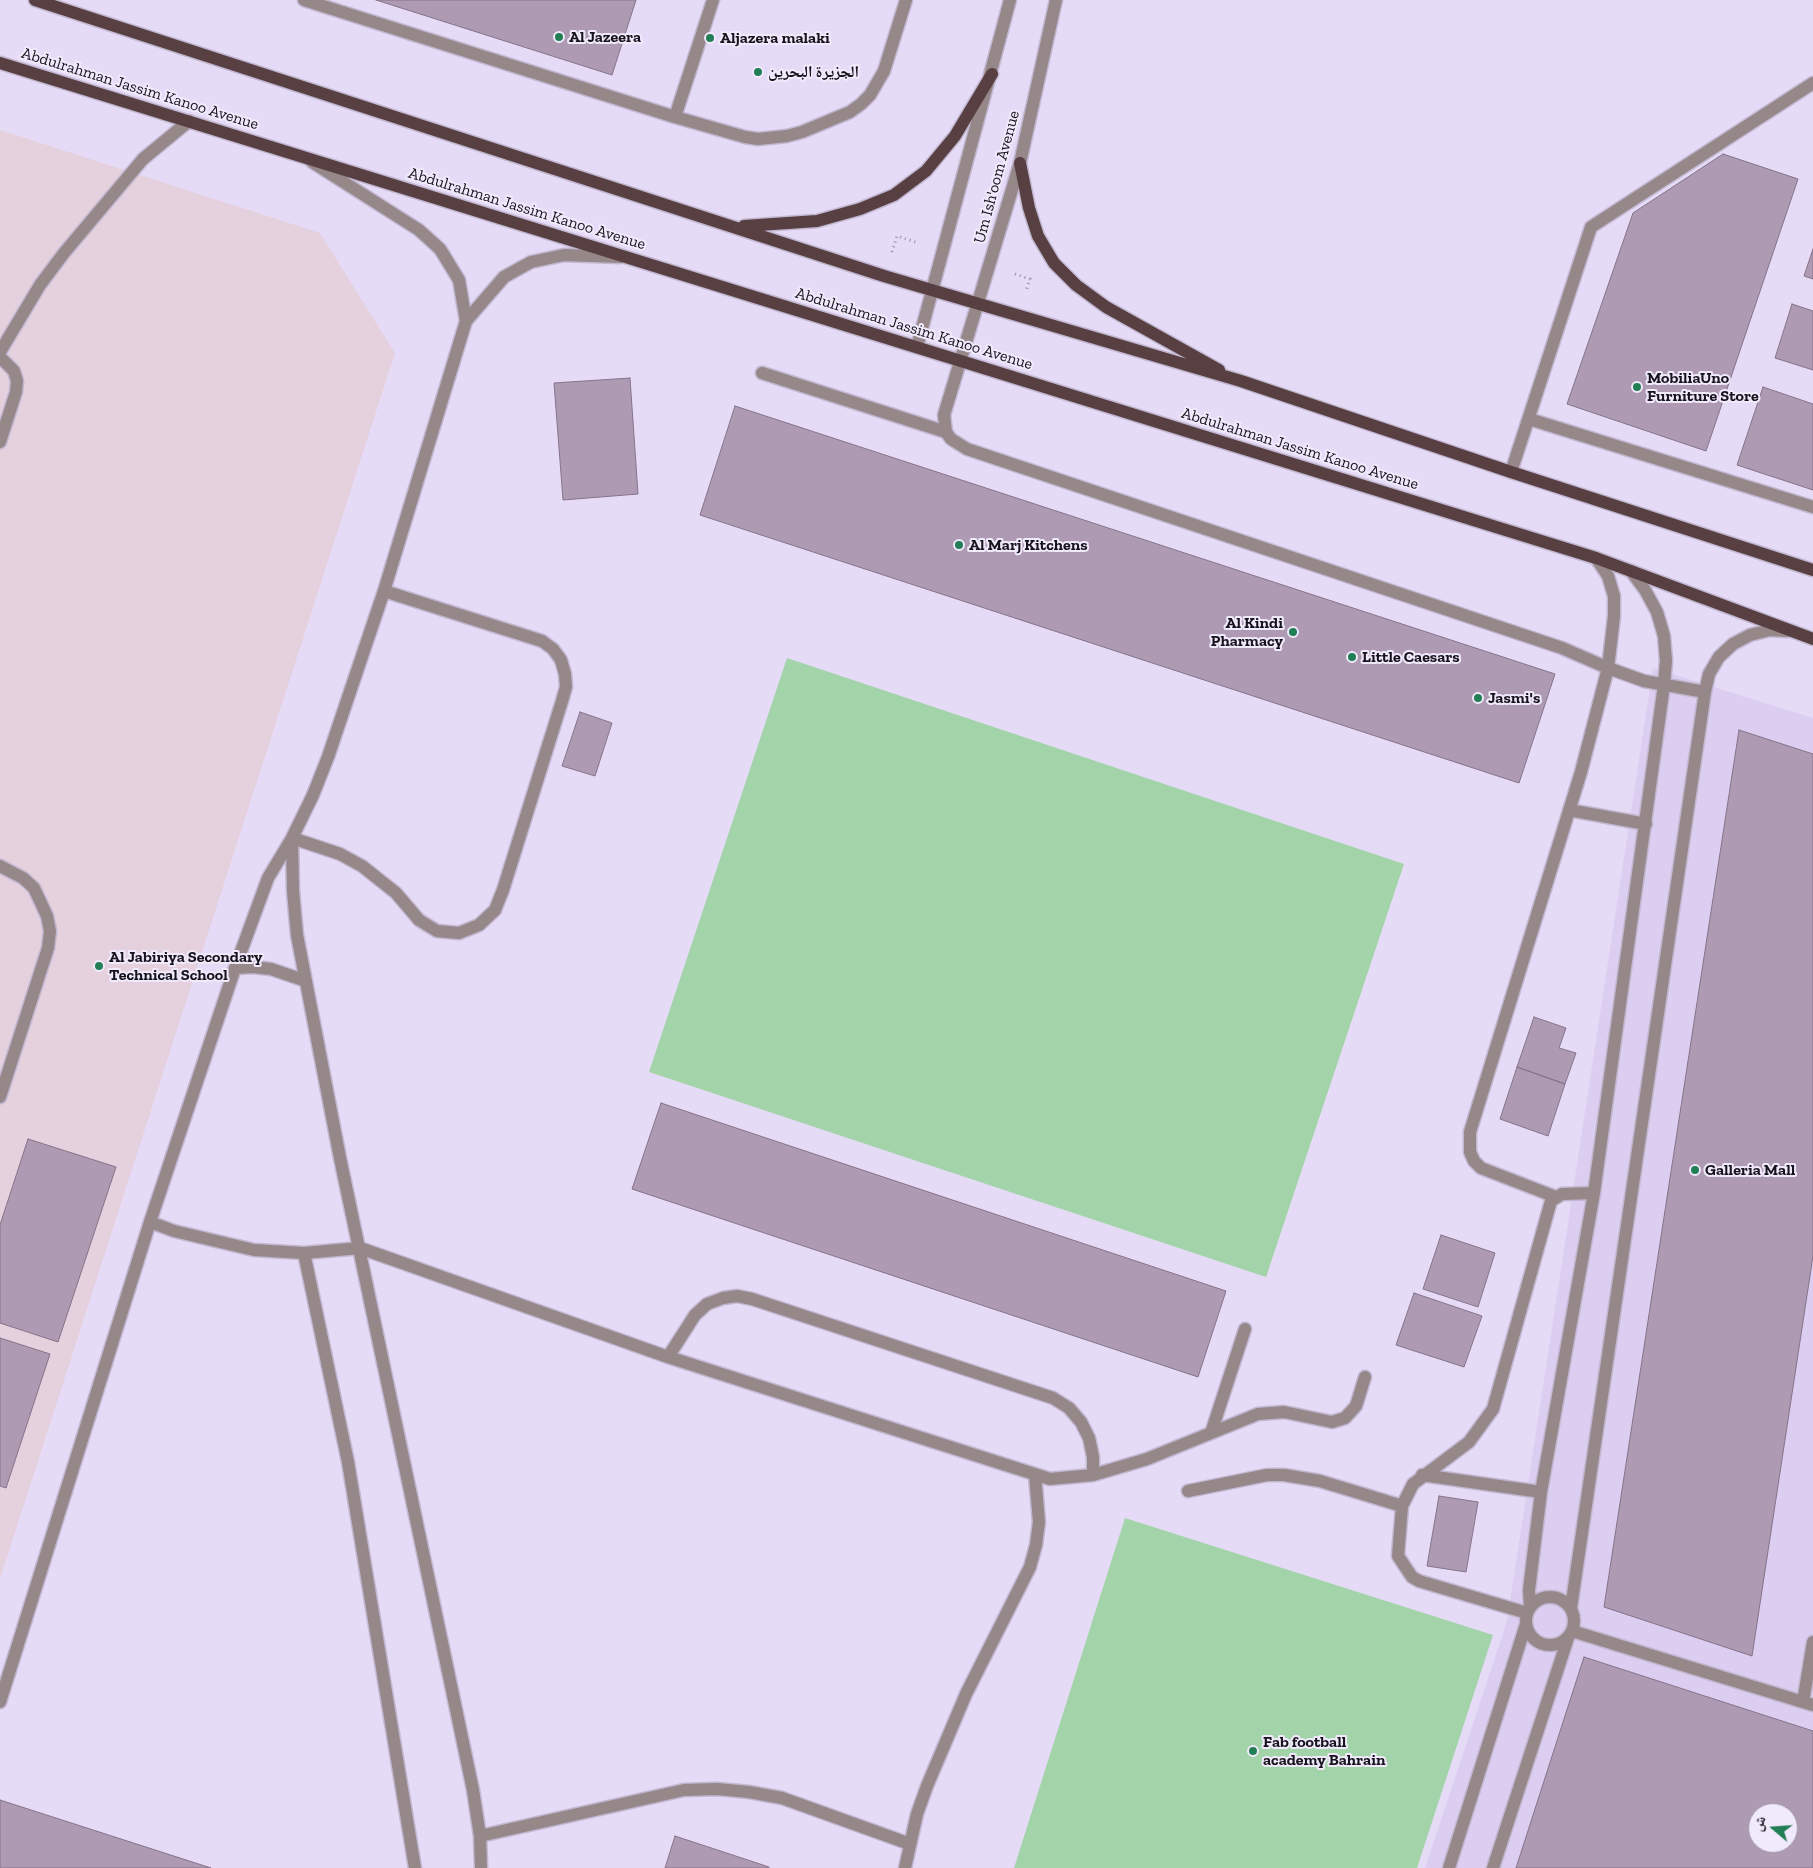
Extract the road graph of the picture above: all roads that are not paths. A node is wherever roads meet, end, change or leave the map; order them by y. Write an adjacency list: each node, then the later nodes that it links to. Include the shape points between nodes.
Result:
1 (35, 0): 14 (main road)
2 (304, 0): 10 (street)
3 (713, 0): 10 (street)
4 (906, 0): 10 (street, via 878,84 850,112 802,132 771,138 745,137)
5 (1010, 0): 8 (street, Um Ish'oom Avenue)
6 (1056, 0): 13 (street, Um Ish'oom Avenue)
7 (0, 63): 11 (main road, Abdulrahman Jassim Kanoo Avenue)
8 (992, 74): 14 (main road, via 955,136 926,172 894,195 817,221); 16 (street, Um Ish'oom Avenue)
9 (1813, 83): 25 (street, via 1591,227)
10 (675, 117)
11 (189, 121): 12 (main road, Abdulrahman Jassim Kanoo Avenue); 20 (street, via 143,159 64,253 40,285)
12 (304, 157): 15 (main road, Abdulrahman Jassim Kanoo Avenue); 18 (street, via 419,230 440,249 459,280)
13 (1020, 163): 17 (street, Um Ish'oom Avenue); 24 (main road, via 1038,236 1054,263 1076,285 1137,326)
14 (737, 227): 16 (main road)
15 (628, 258): 18 (street, via 564,255 531,262 504,277); 19 (main road, Abdulrahman Jassim Kanoo Avenue)
16 (932, 290): 17 (main road); 19 (street, Um Ish'oom Avenue)
17 (977, 305): 22 (street, Um Ish'oom Avenue); 24 (main road)
18 (466, 321): 33 (street)
19 (917, 347): 22 (main road, Abdulrahman Jassim Kanoo Avenue)
20 (0, 352)
21 (0, 357): 27 (street, via 14,371 17,381)
22 (961, 360): 26 (street, Um Ish'oom Avenue, via 944,415); 30 (main road, Abdulrahman Jassim Kanoo Avenue)
23 (762, 373): 26 (street)
24 (1241, 381): 28 (main road)
25 (1529, 419): 28 (street); 29 (street)
26 (946, 432): 36 (street, via 958,446 1562,648)
27 (0, 442)
28 (1512, 472): 31 (main road)
29 (1813, 507)
30 (1596, 558): 32 (main road, Abdulrahman Jassim Kanoo Avenue); 36 (street, via 1608,576 1614,596)
31 (1813, 570)
32 (1631, 571): 34 (main road, Abdulrahman Jassim Kanoo Avenue); 37 (street, via 1657,612 1664,636)
33 (384, 590): 41 (street, via 328,757); 41 (street, via 542,641 561,660 566,687 502,890 494,910 479,925 459,933 437,932 419,920 396,893 362,866 340,854)
34 (1791, 631): 35 (main road, Abdulrahman Jassim Kanoo Avenue); 38 (street, via 1750,635 1733,644 1719,657 1709,674)
35 (1813, 639)
36 (1608, 668): 37 (street); 39 (street)
37 (1664, 685): 38 (street); 40 (street)
38 (1705, 692): 61 (street)
39 (1569, 810): 40 (street); 47 (street, via 1468,1141 1474,1161 1481,1168)
40 (1646, 824): 46 (street)
41 (292, 838): 43 (street, via 268,878); 44 (street, via 297,935)
42 (0, 866): 45 (street, via 34,888 45,908 50,931 48,948)
43 (235, 968): 44 (street, via 271,969); 48 (street)
44 (306, 981): 49 (street)
45 (0, 1097)
46 (1594, 1193): 47 (street); 59 (street)
47 (1556, 1197): 55 (street, via 1548,1207 1493,1409 1469,1442)
48 (150, 1222): 50 (street, via 229,1246); 65 (street)
49 (360, 1248): 50 (street); 52 (street); 67 (street)
50 (304, 1253): 69 (street, via 348,1462)
51 (1245, 1329): 54 (street)
52 (668, 1357): 56 (street); 57 (street, via 695,1315 707,1304 737,1296 752,1299 1053,1398 1069,1408 1089,1438)
53 (1365, 1378): 54 (street, via 1356,1406 1345,1418 1332,1422 1271,1412)
54 (1211, 1433): 57 (street, via 1147,1459)
55 (1422, 1475): 59 (street); 60 (street)
56 (1035, 1476): 57 (street, via 1066,1479); 68 (street, via 1039,1522 1030,1567 966,1694 927,1786)
57 (1092, 1476)
58 (1188, 1491): 60 (street, via 1267,1474 1284,1474 1320,1481)
59 (1541, 1492): 62 (street, via 1528,1590)
60 (1402, 1506): 62 (street, via 1398,1556 1412,1577)
61 (1571, 1608): 62 (street, via 1566,1602 1551,1596 1542,1597); 63 (street, via 1574,1619)
62 (1528, 1615): 63 (street, via 1528,1631 1539,1642 1554,1645); 72 (street)
63 (1570, 1634): 66 (street); 73 (street)
64 (1813, 1642): 66 (street)
65 (0, 1702)
66 (1808, 1703)
67 (480, 1836): 68 (street, via 684,1790 717,1789 782,1798); 70 (street)
68 (910, 1844): 71 (street)
69 (415, 1868)
70 (481, 1868)
71 (905, 1868)
72 (1449, 1868)
73 (1493, 1868)

